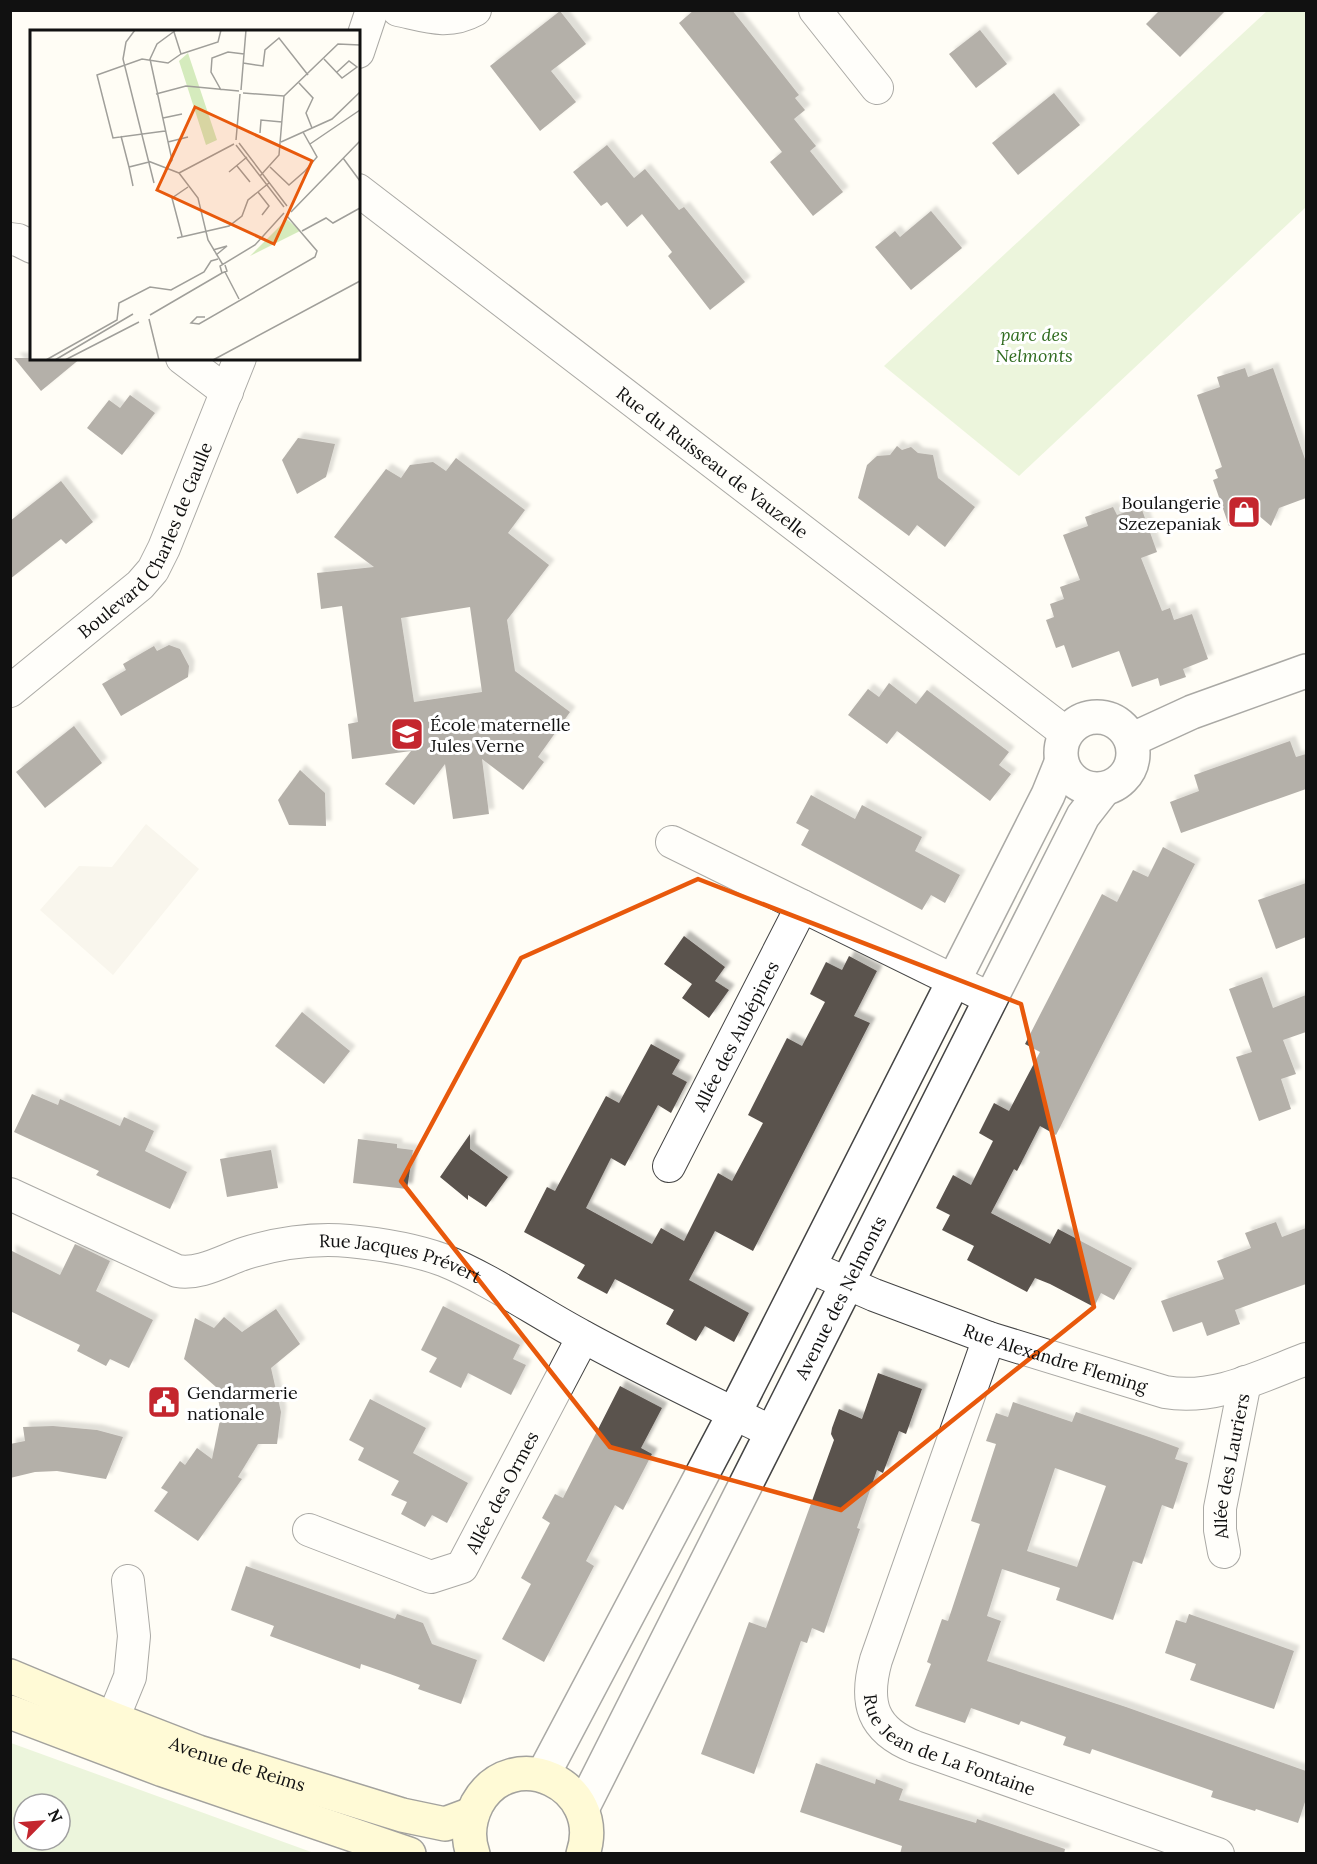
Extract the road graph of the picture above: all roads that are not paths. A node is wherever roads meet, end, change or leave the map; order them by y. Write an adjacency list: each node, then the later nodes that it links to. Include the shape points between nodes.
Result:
1 (372, 10): 5 (street)
2 (398, 10): 3 (street, via 451,19)
3 (475, 10)
4 (815, 10): 6 (street)
5 (360, 46)
6 (877, 88)
7 (360, 192): 16 (street, Rue du Ruisseau de Vauzelle)
8 (10, 239): 9 (street)
9 (30, 247)
10 (185, 360): 12 (street)
11 (239, 360): 12 (street, Boulevard Charles de Gaulle)
12 (227, 392): 14 (street, Boulevard Charles de Gaulle, via 153,570 140,585)
13 (1306, 671): 15 (street, via 1192,712)
14 (10, 691)
15 (1131, 740): 16 (street, via 1116,722 1095,717 1074,724); 17 (street, Avenue des Nelmonts, via 1132,762 1127,773)
16 (1064, 748): 17 (street, via 1066,773 1073,781 1082,787); 20 (street, via 1048,795)
17 (1104, 789): 21 (street, Avenue des Nelmonts, via 1083,816)
18 (672, 842): 19 (street)
19 (802, 906): 20 (street); 22 (street, Allée des Aubépines)
20 (954, 981): 21 (street); 24 (street)
21 (991, 999): 25 (street, Avenue des Nelmonts)
22 (669, 1166)
23 (10, 1194): 26 (street, Rue Jacques Prévert, via 161,1265 187,1273 300,1241 348,1241 402,1249 467,1271)
24 (810, 1267): 25 (street, Rue Alexandre Fleming); 30 (street)
25 (847, 1284): 27 (street, Rue Alexandre Fleming); 31 (street, Avenue des Nelmonts)
26 (583, 1337): 30 (street, Rue Jacques Prévert); 32 (street, Allée des Ormes, via 462,1567 431,1577)
27 (989, 1338): 29 (street, Rue Alexandre Fleming, via 1182,1395 1218,1391); 44 (street, Rue Jean de La Fontaine, via 876,1660 870,1689 877,1718 899,1741)
28 (1306, 1359): 29 (street, Rue Alexandre Fleming)
29 (1245, 1382): 33 (street, Allée des Lauriers, via 1220,1508)
30 (735, 1414): 31 (street, Rue Jacques Prévert); 38 (street)
31 (772, 1432): 39 (street, Avenue des Nelmonts)
32 (309, 1530)
33 (1224, 1552)
34 (128, 1581): 37 (street, via 134,1636 130,1677)
35 (10, 1676): 37 (main road, Avenue de Reims)
36 (10, 1712): 37 (main road, Avenue de Reims)
37 (107, 1732): 40 (main road, Avenue de Reims, via 198,1752 402,1815 445,1824); 42 (main road, Avenue de Reims, via 163,1770)
38 (543, 1775): 39 (main road, via 573,1794); 40 (main road, via 527,1773 496,1783 482,1796)
39 (582, 1809): 41 (main road, via 587,1826)
40 (472, 1814): 43 (main road, via 469,1832)
41 (586, 1850)
42 (409, 1854)
43 (473, 1854)
44 (1218, 1854)

